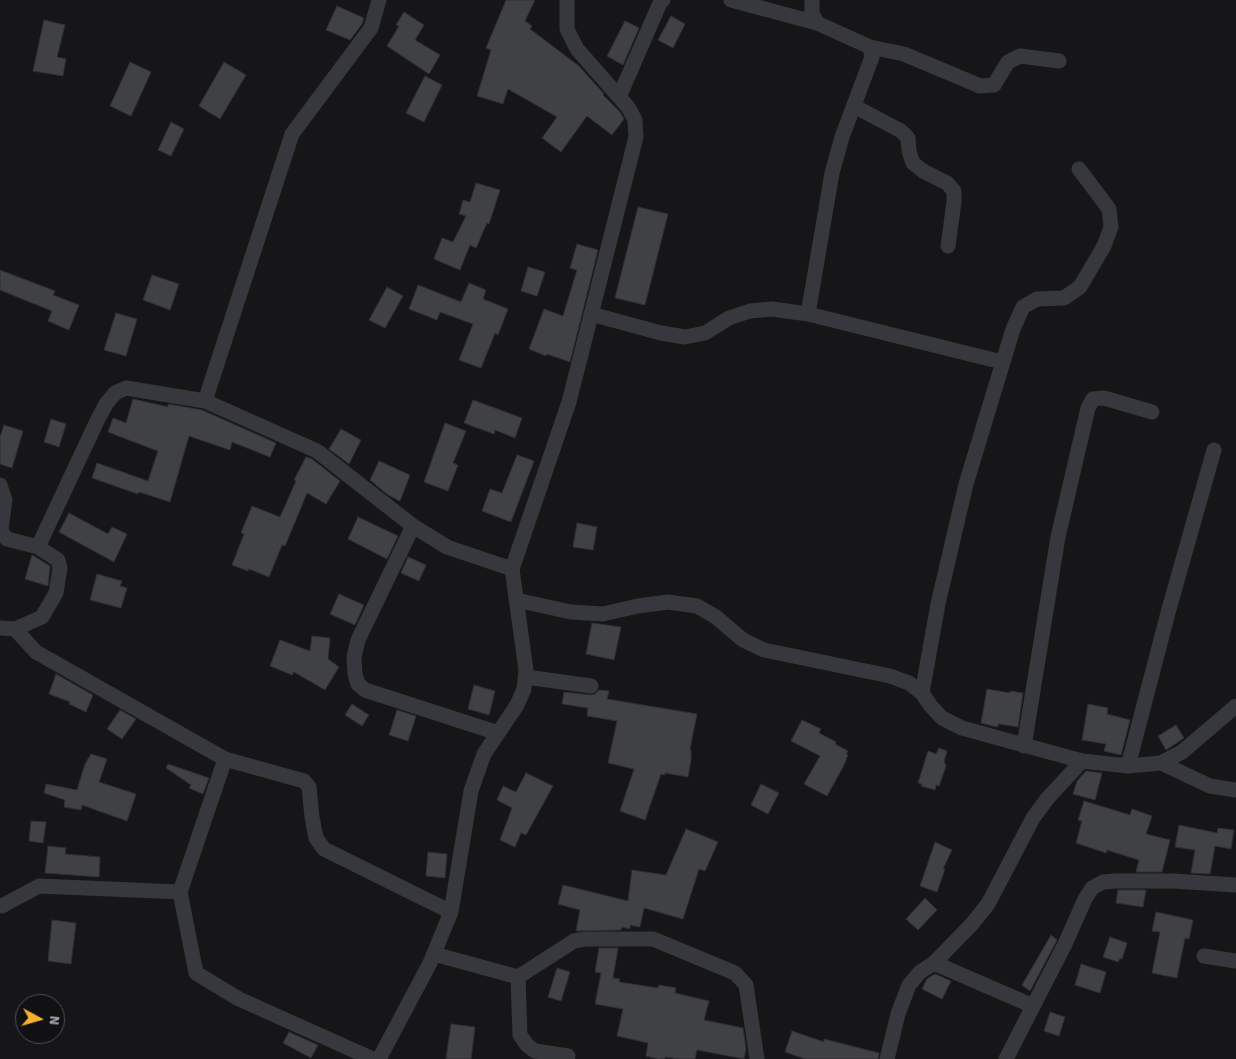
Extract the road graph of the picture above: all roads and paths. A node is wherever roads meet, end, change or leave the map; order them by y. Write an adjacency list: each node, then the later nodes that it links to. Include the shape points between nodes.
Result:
1 (379, 0): 16 (street, via 372,28 292,134)
2 (566, 0): 9 (street, via 568,29 577,49)
3 (663, 0): 9 (street)
4 (731, 0): 6 (street)
5 (812, 0): 6 (street, via 812,13)
6 (817, 23): 7 (street)
7 (870, 47): 8 (street, via 904,54 980,86 994,85 1008,62 1020,56); 10 (street, via 872,57)
8 (1059, 62)
9 (619, 97): 13 (street, via 635,120 636,136)
10 (854, 106): 12 (street, via 901,131 908,138 913,163 947,183 954,191); 14 (street, via 832,173)
11 (1078, 169): 15 (street, via 1109,209 1111,227 1104,246 1080,287 1064,298 1038,299 1023,307)
12 (948, 246)
13 (591, 314): 14 (street, via 685,337 705,333 729,318 750,311); 22 (street, via 569,402)
14 (808, 314): 15 (street)
15 (1002, 362): 27 (street, via 964,493 938,604)
16 (205, 400): 20 (street, via 317,451); 21 (street, via 126,388 116,393 106,404)
17 (1152, 412): 30 (street, via 1104,398 1093,398 1088,408 1058,537)
18 (1214, 450): 34 (street)
19 (0, 485): 21 (street, via 5,500 3,534 7,539)
20 (413, 526): 22 (street, via 447,547); 29 (street, via 358,640 354,657 358,684 365,690)
21 (38, 548): 24 (street, via 58,560 56,593 42,617)
22 (512, 569): 23 (street)
23 (516, 600): 25 (street); 27 (street, via 571,612 603,614 668,602 697,606 716,616 743,640 764,650 890,676 909,683)
24 (7, 629): 31 (street, via 36,652)
25 (526, 676): 26 (street); 29 (street, via 517,705)
26 (591, 686)
27 (922, 693): 30 (street, via 942,718 962,728)
28 (1236, 706): 33 (street, via 1182,752)
29 (498, 733): 39 (street, via 484,754 471,791)
30 (1024, 746): 32 (street)
31 (225, 759): 37 (street); 39 (street, via 304,781 308,787 316,838 324,849)
32 (1082, 761): 34 (street); 43 (street, via 1046,799 1033,818 988,904)
33 (1161, 763): 34 (street); 35 (street, via 1210,786)
34 (1128, 766)
35 (1236, 790)
36 (1236, 885): 45 (street, via 1116,881 1103,882 1092,888)
37 (180, 892): 38 (street, via 39,886); 47 (street, via 196,973 239,999)
38 (0, 906)
39 (451, 912): 40 (street)
40 (434, 954): 44 (street); 48 (street)
41 (1204, 956): 42 (street)
42 (1236, 961)
43 (934, 963): 45 (street); 50 (street, via 909,984)
44 (518, 977): 46 (street, via 520,1036 535,1051); 49 (street, via 574,941 653,939 720,965 735,973 746,985)
45 (1033, 1006): 51 (street)
46 (568, 1056)
47 (373, 1059)
48 (379, 1059)
49 (757, 1059)
50 (887, 1059)
51 (1006, 1059)

